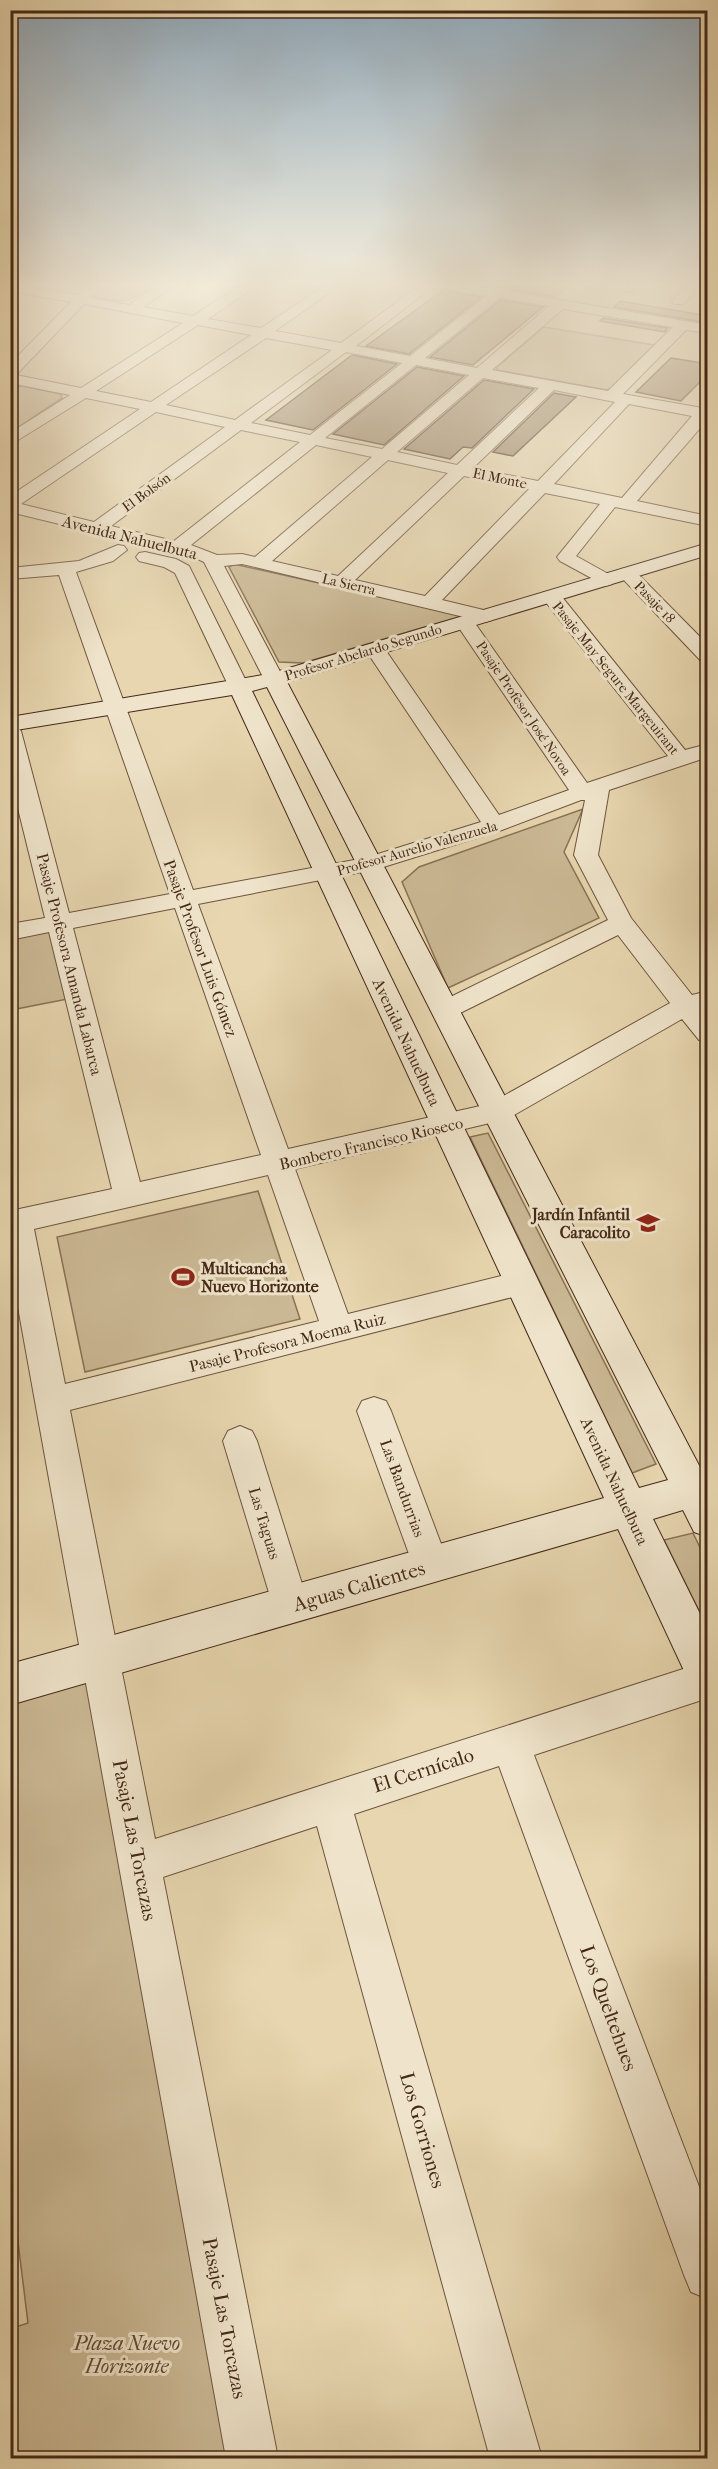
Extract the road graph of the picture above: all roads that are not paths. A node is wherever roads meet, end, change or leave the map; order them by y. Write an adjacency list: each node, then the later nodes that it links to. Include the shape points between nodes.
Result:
1 (71, 401): 13 (street)
2 (125, 401): 10 (street, El Monte)
3 (163, 401): 10 (street)
4 (271, 401): 12 (street, El Bolsón)
5 (362, 401): 14 (street)
6 (447, 401): 15 (street)
7 (534, 401): 16 (street)
8 (616, 401): 17 (street)
9 (638, 401): 11 (street)
10 (154, 407): 12 (street, El Monte); 19 (street)
11 (700, 412): 18 (street)
12 (238, 425): 14 (street, El Monte); 22 (street, El Bolsón)
13 (10, 440)
14 (313, 440): 15 (street, El Monte); 23 (street)
15 (385, 455): 16 (street, El Monte); 27 (street)
16 (461, 470): 17 (street, El Monte); 32 (street)
17 (541, 487): 18 (street, El Monte); 34 (street)
18 (619, 502): 20 (street, El Monte); 31 (street, via 566,557)
19 (10, 506): 22 (street, Avenida Nahuelbuta)
20 (706, 519)
21 (10, 525): 24 (street, Avenida Nahuelbuta)
22 (97, 528): 23 (street, Avenida Nahuelbuta)
23 (178, 547): 26 (street, Avenida Nahuelbuta)
24 (118, 550): 28 (street, via 107,559); 39 (street, Avenida Nahuelbuta, via 183,570)
25 (706, 551): 29 (street, Profesor Abelardo Segundo)
26 (213, 561): 27 (street, La Sierra, via 233,558); 38 (street, Avenida Nahuelbuta)
27 (259, 563): 32 (street, La Sierra)
28 (65, 567): 30 (street); 40 (street, Pasaje Profesor Luis Gómez)
29 (627, 573): 31 (street, Profesor Abelardo Segundo); 37 (street, Pasaje 18)
30 (10, 574)
31 (606, 580): 33 (street, Profesor Abelardo Segundo)
32 (342, 582): 34 (street, La Sierra)
33 (551, 596): 35 (street, Profesor Abelardo Segundo); 44 (street, Pasaje May Segure Margeuirant)
34 (429, 603): 35 (street, La Sierra)
35 (475, 619): 36 (street, Profesor Abelardo Segundo); 45 (street, Pasaje Profesor José Novoa)
36 (375, 649): 38 (street, Profesor Abelardo Segundo); 46 (street)
37 (708, 657)
38 (274, 679): 39 (street, Profesor Abelardo Segundo); 47 (street, Avenida Nahuelbuta)
39 (239, 687): 40 (street, Profesor Abelardo Segundo); 48 (street, Avenida Nahuelbuta)
40 (115, 706): 41 (street, Profesor Abelardo Segundo); 49 (street, Pasaje Profesor Luis Gómez)
41 (10, 723)
42 (10, 731): 50 (street, Pasaje Profesora Amanda Labarca)
43 (708, 750): 44 (street, Profesor Aurelio Valenzuela)
44 (681, 759): 45 (street, Profesor Aurelio Valenzuela)
45 (591, 790): 46 (street, Profesor Aurelio Valenzuela); 51 (street, via 586,855)
46 (494, 825): 47 (street, Profesor Aurelio Valenzuela)
47 (369, 864): 48 (street, Profesor Aurelio Valenzuela); 54 (street, Avenida Nahuelbuta)
48 (328, 873): 49 (street, Profesor Aurelio Valenzuela); 57 (street, Avenida Nahuelbuta)
49 (184, 900): 50 (street, Profesor Aurelio Valenzuela); 58 (street, Pasaje Profesor Luis Gómez)
50 (59, 923): 52 (street, Profesor Aurelio Valenzuela); 59 (street, Pasaje Profesora Amanda Labarca)
51 (622, 923): 53 (street); 54 (street)
52 (10, 932)
53 (697, 1002): 55 (street); 56 (street, Bombero Francisco Rioseco)
54 (445, 1010): 56 (street, Avenida Nahuelbuta)
55 (708, 1034)
56 (497, 1112): 57 (street, Bombero Francisco Rioseco); 66 (street, Avenida Nahuelbuta)
57 (447, 1125): 58 (street, Bombero Francisco Rioseco); 61 (street, Avenida Nahuelbuta)
58 (278, 1163): 59 (street, Bombero Francisco Rioseco); 62 (street, Pasaje Profesor Luis Gómez)
59 (129, 1197): 60 (street, Bombero Francisco Rioseco)
60 (14, 1222): 63 (street, Pasaje Las Torcazas)
61 (521, 1283): 62 (street, Pasaje Profesora Moema Ruiz); 67 (street, Avenida Nahuelbuta)
62 (338, 1329): 63 (street, Pasaje Profesora Moema Ruiz)
63 (52, 1401): 70 (street, Pasaje Las Torcazas)
64 (374, 1411): 68 (street, Las Bandurrias)
65 (240, 1441): 69 (street, Las Taguas)
66 (703, 1499): 67 (street, Aguas Calientes)
67 (628, 1509): 68 (street, Aguas Calientes); 71 (street, Avenida Nahuelbuta)
68 (431, 1565): 69 (street, Aguas Calientes)
69 (291, 1606): 70 (street, Aguas Calientes)
70 (101, 1660): 72 (street, Aguas Calientes); 75 (street, Pasaje Las Torcazas)
71 (708, 1678): 73 (street, El Cernícalo)
72 (10, 1685)
73 (510, 1742): 74 (street, El Cernícalo); 76 (street, Los Queltehues)
74 (330, 1801): 75 (street, El Cernícalo); 78 (street, Los Gorriones)
75 (140, 1864): 77 (street, Pasaje Las Torcazas)
76 (708, 2275)
77 (252, 2458)
78 (516, 2458)

